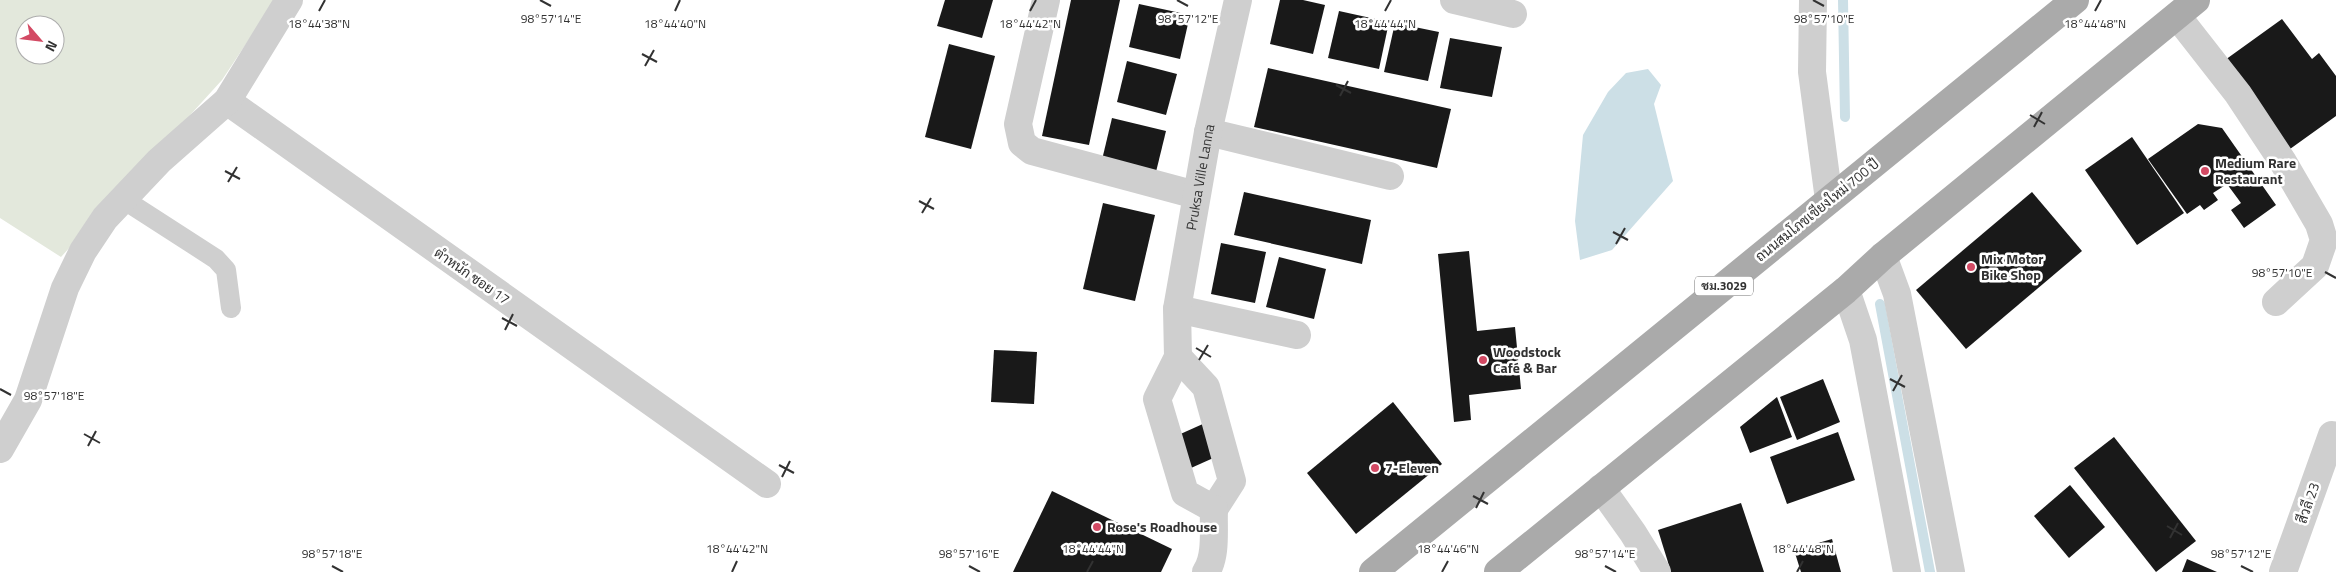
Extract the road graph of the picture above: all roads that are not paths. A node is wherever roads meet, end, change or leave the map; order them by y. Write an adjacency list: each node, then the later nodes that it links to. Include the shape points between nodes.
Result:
1 (289, 0): 9 (street)
2 (1046, 0): 12 (street, via 1018,124 1022,143 1032,152)
3 (1238, 0): 10 (street, Pruksa Ville Lanna)
4 (1454, 0): 8 (street)
5 (1813, 0): 14 (street, via 1812,72)
6 (2075, 0): 14 (main road, ถนนสมโภชเชียงใหม่ 700 ปี / ชม.3029)
7 (2186, 8): 15 (main road); 17 (street, via 2320,224 2324,240 2315,266)
8 (1513, 14)
9 (226, 101): 13 (street); 24 (street, ตำหนัก ซอย 17)
10 (1208, 132): 11 (street); 12 (street, Pruksa Ville Lanna)
11 (1390, 176)
12 (1196, 195): 19 (street, Pruksa Ville Lanna)
13 (123, 198): 18 (lane, via 216,259 226,270); 23 (street, via 83,251 65,288 28,400)
14 (1830, 200): 28 (main road, ถนนสมโภชเชียงใหม่ 700 ปี / ชม.3029)
15 (1883, 256): 16 (main road); 32 (street, via 1897,294)
16 (1846, 290): 25 (main road); 31 (street, via 1863,340)
17 (2276, 302)
18 (231, 308)
19 (1177, 308): 20 (street); 21 (street, Pruksa Ville Lanna)
20 (1297, 335)
21 (1178, 357): 26 (street, via 1206,387 1232,481); 26 (street, Pruksa Ville Lanna, via 1157,399 1185,493)
22 (2332, 435): 33 (street, สีวลี 23)
23 (0, 449)
24 (767, 484)
25 (1601, 488): 29 (main road); 30 (street)
26 (1214, 509): 27 (street, via 1213,545)
27 (1206, 572)
28 (1373, 572)
29 (1498, 572)
30 (1657, 572)
31 (1907, 572)
32 (1952, 572)
33 (2284, 572)

